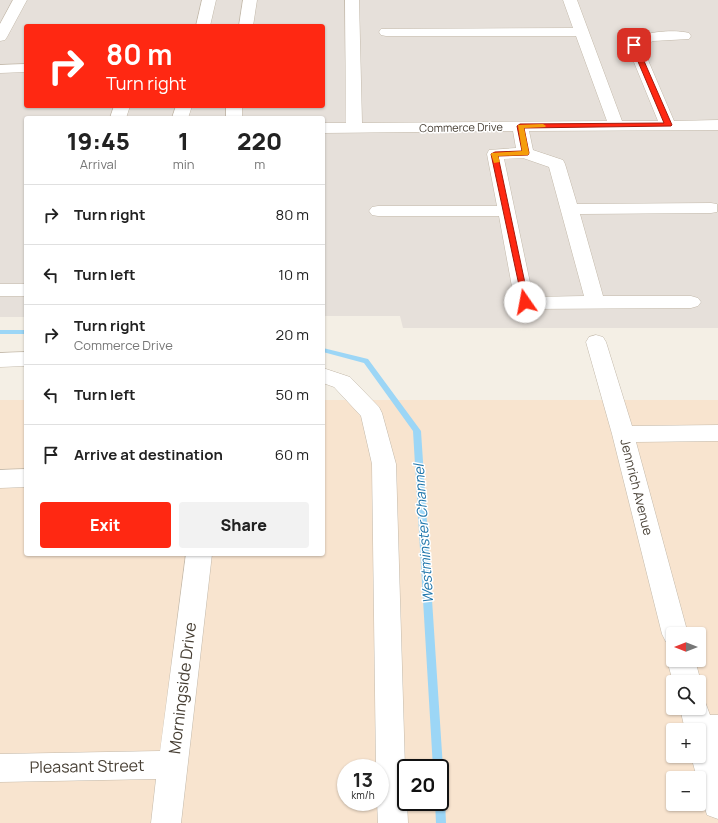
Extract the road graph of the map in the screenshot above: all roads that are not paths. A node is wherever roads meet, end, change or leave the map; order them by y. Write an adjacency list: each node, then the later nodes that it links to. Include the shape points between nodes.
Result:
1 (20, 0): 11 (street)
2 (209, 0): 6 (street)
3 (250, 0): 7 (street)
4 (352, 0): 19 (street)
5 (570, 0): 9 (street)
6 (203, 24)
7 (246, 24)
8 (386, 32): 9 (street)
9 (582, 32): 14 (street)
10 (684, 36): 15 (street, via 648,38 634,45)
11 (0, 37)
12 (0, 68): 13 (street)
13 (24, 68)
14 (616, 125): 15 (street, Commerce Drive); 17 (street, Commerce Drive)
15 (668, 125): 16 (street, Commerce Drive)
16 (714, 125): 20 (street)
17 (520, 126): 19 (street, Commerce Drive); 21 (street)
18 (325, 128): 19 (street, Commerce Drive)
19 (354, 128)
20 (718, 142)
21 (525, 153): 23 (street, via 557,164); 25 (street, via 495,154)
22 (711, 208): 23 (street)
23 (570, 209): 28 (street)
24 (378, 211): 25 (street)
25 (506, 211): 28 (street, via 525,302)
26 (0, 290): 27 (street)
27 (24, 290)
28 (595, 302): 29 (street)
29 (691, 302)
30 (596, 342): 35 (street, Jennrich Avenue)
31 (24, 359): 32 (street)
32 (0, 360)
33 (325, 376): 45 (street, via 342,382 371,413 384,464)
34 (718, 433): 35 (street)
35 (623, 434): 39 (street, Jennrich Avenue)
36 (24, 478): 37 (street)
37 (0, 479)
38 (199, 556): 41 (street, Morningside Drive)
39 (673, 627)
40 (703, 721): 43 (street)
41 (173, 765): 42 (street, Pleasant Street); 44 (street, Morningside Drive)
42 (0, 768)
43 (718, 804)
44 (166, 823)
45 (392, 823)

